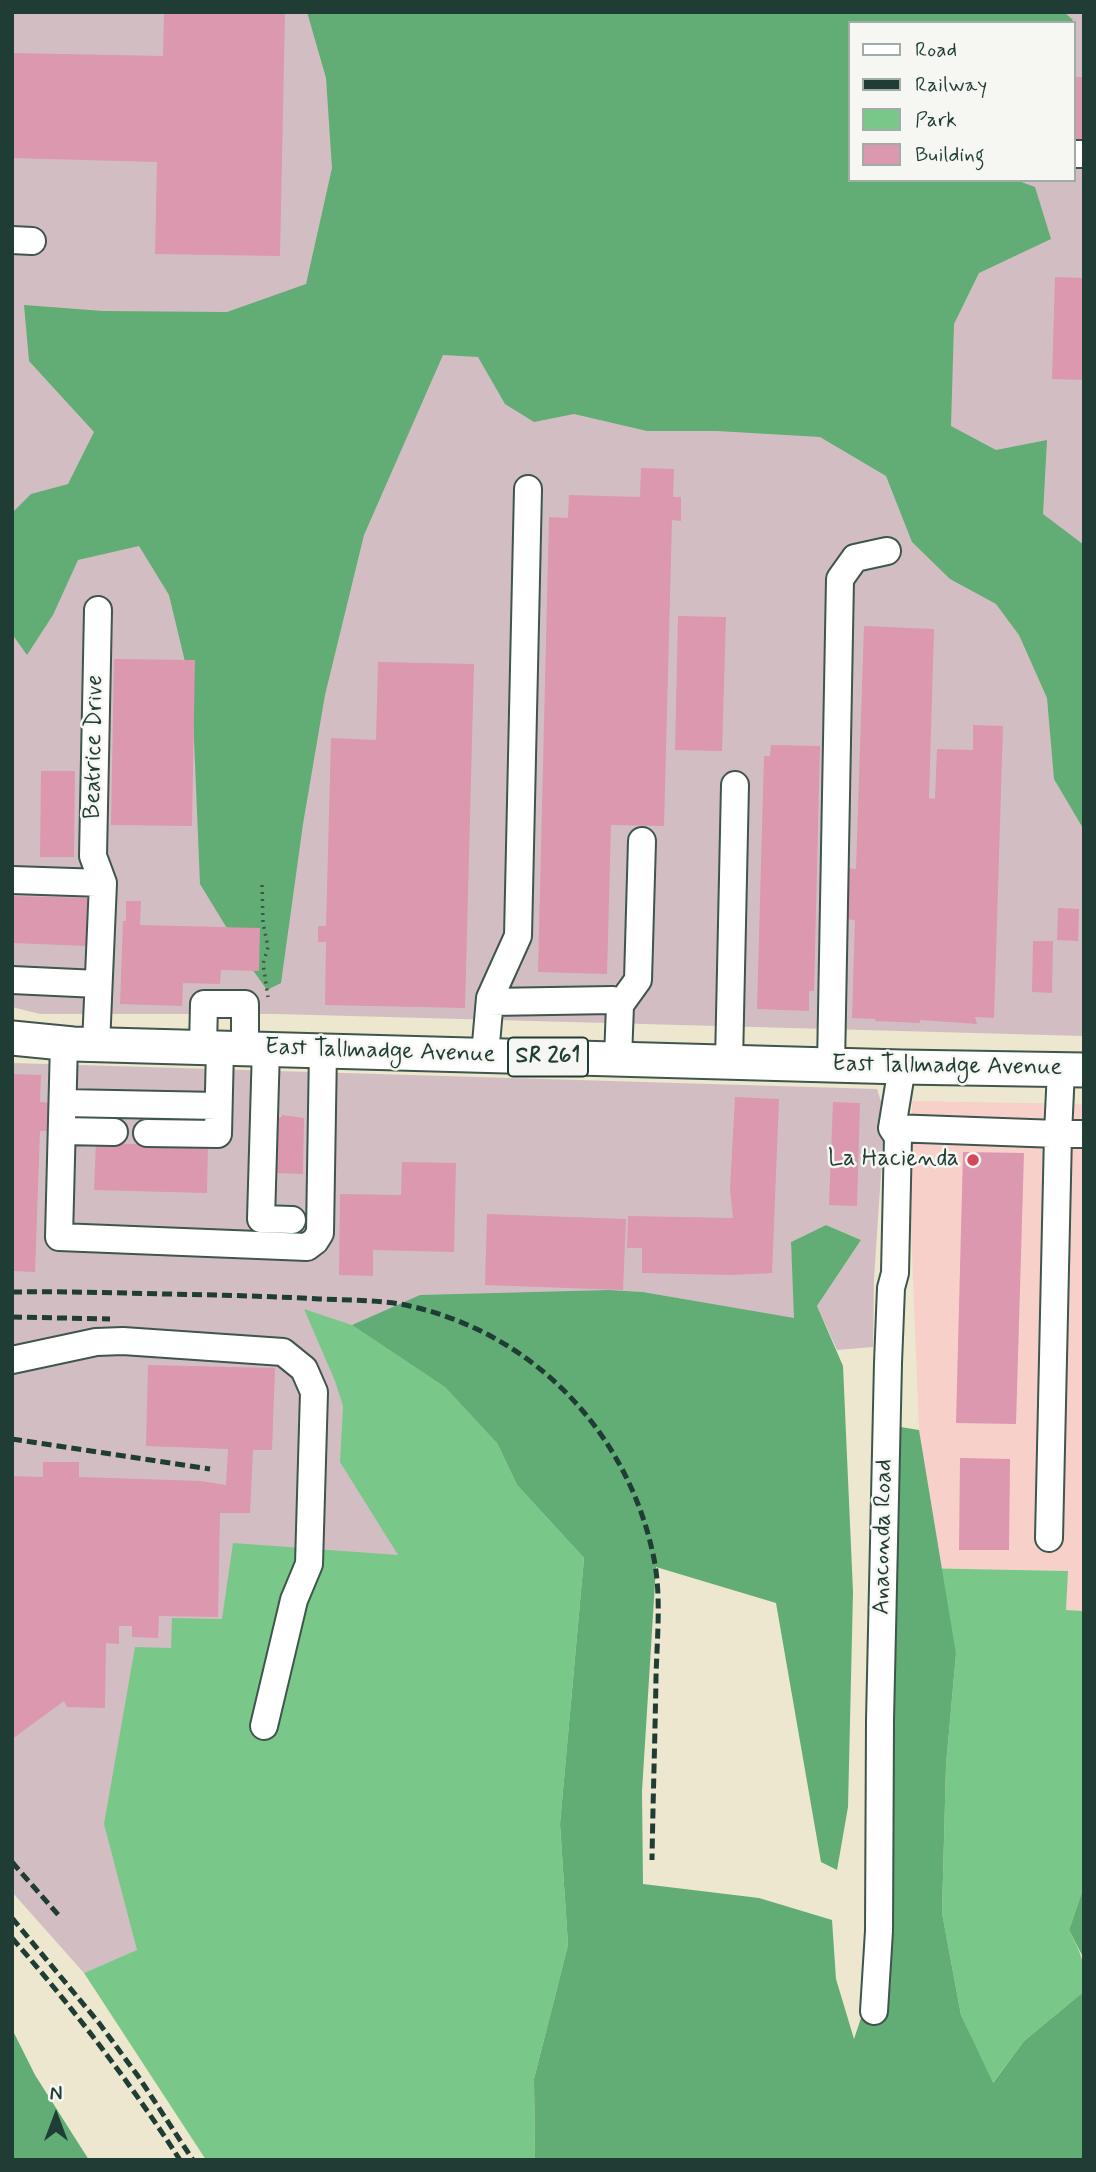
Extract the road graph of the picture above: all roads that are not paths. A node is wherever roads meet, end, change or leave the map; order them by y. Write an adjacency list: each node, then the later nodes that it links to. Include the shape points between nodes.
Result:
1 (528, 489): 10 (street, via 518,936)
2 (887, 551): 19 (street, via 855,558 840,579)
3 (98, 610): 7 (street, Beatrice Drive, via 93,856)
4 (734, 785): 18 (street)
5 (642, 841): 11 (street, via 638,980)
6 (12, 880): 7 (street)
7 (103, 883): 9 (street, Beatrice Drive)
8 (12, 980): 9 (street)
9 (98, 984): 13 (street, Beatrice Drive)
10 (490, 1002): 11 (street, via 613,1000); 16 (street)
11 (620, 1005): 17 (street)
12 (12, 1038): 13 (main road, East Tallmadge Avenue / SR 261)
13 (80, 1044): 14 (main road, East Tallmadge Avenue / SR 261); 22 (street, Beatrice Drive)
14 (233, 1048): 15 (main road, East Tallmadge Avenue / SR 261); 23 (street); 29 (street, via 261,1219)
15 (323, 1050): 16 (main road, East Tallmadge Avenue / SR 261); 25 (street, Beatrice Drive, via 320,1233 307,1247 59,1237)
16 (485, 1055): 17 (main road, East Tallmadge Avenue / SR 261)
17 (618, 1059): 18 (main road, East Tallmadge Avenue / SR 261)
18 (729, 1062): 19 (main road, East Tallmadge Avenue / SR 261)
19 (831, 1065): 20 (main road, East Tallmadge Avenue / SR 261)
20 (902, 1067): 21 (main road, East Tallmadge Avenue / SR 261); 24 (street, Anaconda Road)
21 (1072, 1070): 28 (street)
22 (63, 1102): 23 (street); 25 (street, Beatrice Drive)
23 (218, 1106): 27 (street, via 218,1134)
24 (892, 1128): 28 (street); 33 (street, Anaconda Road, via 898,1137 888,1363)
25 (62, 1131): 26 (street)
26 (114, 1132)
27 (147, 1133)
28 (1071, 1134): 31 (street)
29 (292, 1220)
30 (12, 1360): 32 (street, via 123,1340 283,1352 304,1369 314,1392 309,1564 294,1600)
31 (1049, 1538)
32 (264, 1726)
33 (874, 2011)

